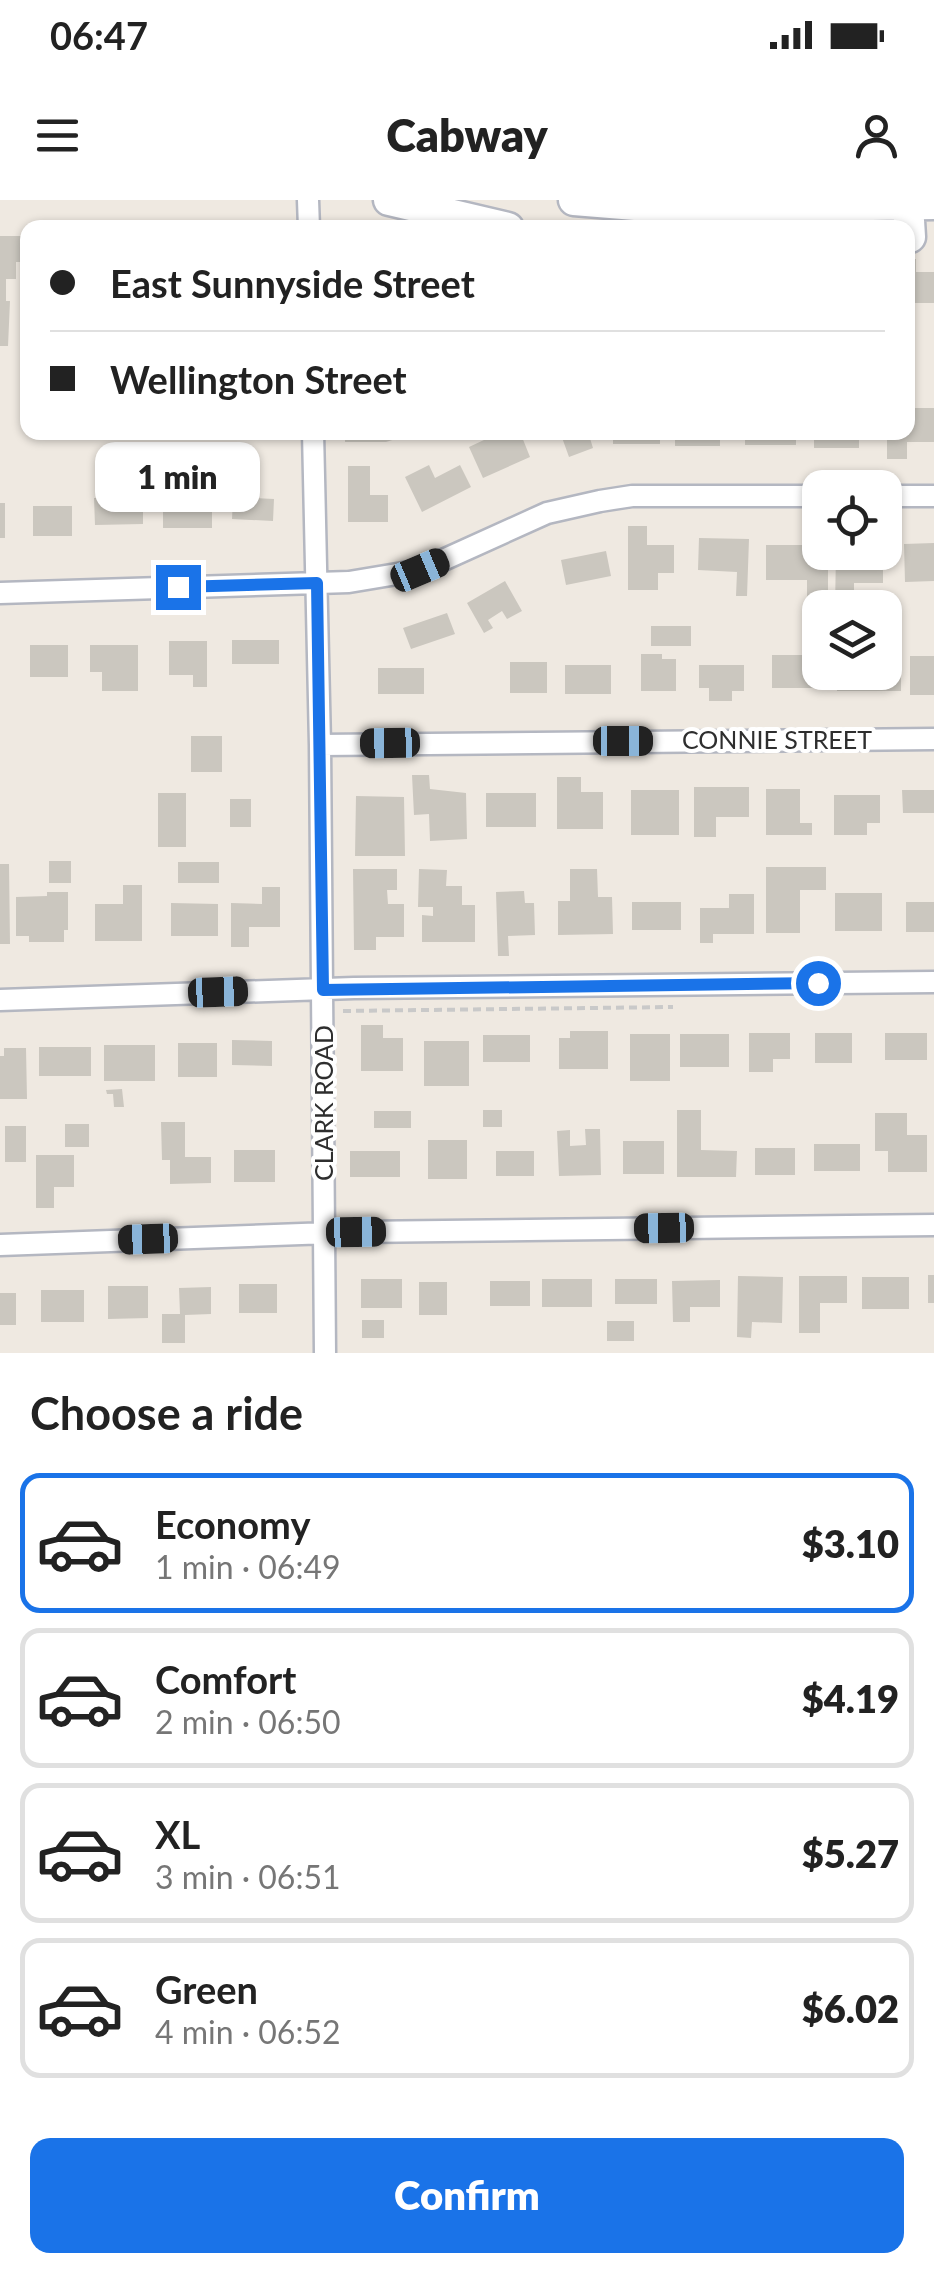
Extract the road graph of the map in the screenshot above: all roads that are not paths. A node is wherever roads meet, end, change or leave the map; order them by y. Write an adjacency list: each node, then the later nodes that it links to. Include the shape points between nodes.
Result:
1 (389, 200): 5 (main road)
2 (574, 200): 4 (main road)
3 (921, 204): 4 (main road); 6 (main road)
4 (672, 218)
5 (474, 220)
6 (917, 236)
7 (313, 440): 11 (street, CLARK ROAD)
8 (802, 496): 11 (street, via 600,501 547,512 420,570)
9 (902, 496): 10 (street)
10 (934, 496)
11 (317, 583): 12 (street); 14 (street, CLARK ROAD)
12 (0, 593)
13 (934, 739): 14 (street, CONNIE STREET)
14 (320, 745): 16 (street, CLARK ROAD)
15 (934, 982): 16 (street)
16 (329, 999): 17 (street); 19 (street, CLARK ROAD)
17 (0, 1000)
18 (934, 1225): 19 (street)
19 (324, 1233): 20 (street); 21 (street, CLARK ROAD)
20 (0, 1245)
21 (325, 1353)

